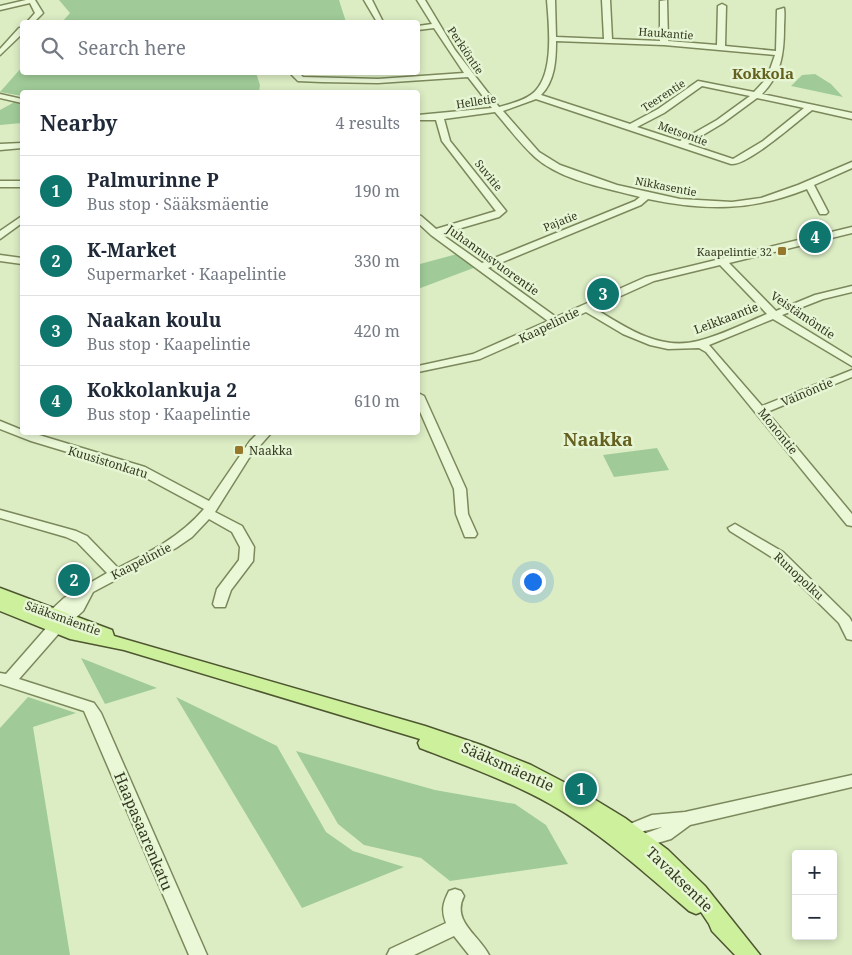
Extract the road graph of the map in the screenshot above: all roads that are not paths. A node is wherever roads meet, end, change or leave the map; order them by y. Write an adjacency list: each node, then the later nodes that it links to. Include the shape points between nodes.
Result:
1 (31, 0): 8 (street); 10 (street, via 39,13)
2 (368, 0): 11 (street)
3 (421, 0): 12 (street, Perkiöntie)
4 (551, 0): 15 (street)
5 (606, 0): 16 (street)
6 (664, 1): 17 (street)
7 (722, 6): 18 (street)
8 (0, 8)
9 (781, 10): 20 (street)
10 (33, 20)
11 (379, 20)
12 (436, 26): 13 (street); 22 (street, Perkiöntie)
13 (420, 28)
14 (20, 32): 19 (street)
15 (552, 39): 16 (street, Haukantie); 27 (street, via 546,82)
16 (608, 40): 17 (street, Haukantie)
17 (664, 43): 18 (street, Haukantie)
18 (721, 48): 20 (street, Haukantie)
19 (0, 52)
20 (778, 53): 25 (street, via 772,78)
21 (296, 75): 23 (street, via 301,79)
22 (469, 75): 24 (street); 30 (street, Perkiöntie)
23 (352, 76): 24 (street)
24 (410, 76)
25 (755, 95): 29 (street, Teerentie); 34 (street, Teerentie, via 701,83); 35 (street, via 718,125)
26 (0, 96): 28 (street)
27 (536, 96): 30 (street, Helletie); 34 (street, Metsontie)
28 (20, 101)
29 (810, 107): 31 (street, Teerentie); 35 (street, Metsontie, via 766,143 734,162)
30 (496, 110): 33 (street, Helletie); 42 (street, Nikkasentie, via 533,150 560,169)
31 (852, 116)
32 (420, 118): 33 (street, Helletie)
33 (440, 118): 49 (street, Suvitie, via 446,141 501,211 496,216)
34 (633, 126): 35 (street, Metsontie)
35 (682, 144)
36 (20, 146): 37 (street)
37 (0, 147)
38 (852, 165): 41 (street, Nikkasentie)
39 (0, 184): 40 (street)
40 (20, 184)
41 (809, 184): 42 (street, Nikkasentie, via 765,199 733,204 684,203); 43 (street)
42 (646, 196): 53 (street, Pajatie, via 638,204)
43 (823, 212)
44 (20, 220): 47 (street)
45 (420, 220): 49 (street, Juhannusvuorentie)
46 (852, 230): 52 (street, Kaapelintie)
47 (2, 233): 48 (street)
48 (20, 233)
49 (434, 233): 53 (street, Juhannusvuorentie)
50 (0, 258): 51 (street)
51 (20, 262)
52 (723, 262): 55 (street, Kaapelintie, via 656,276); 56 (street, Veistämöntie)
53 (481, 267): 57 (street, Juhannusvuorentie)
54 (852, 289): 56 (street, Leikkaantie, via 819,297)
55 (586, 307): 57 (street, Kaapelintie); 58 (street, Leikkaantie, via 654,345 685,347)
56 (774, 315): 58 (street, Leikkaantie); 59 (street, Veistämöntie)
57 (555, 321): 60 (street, Kaapelintie, via 476,357)
58 (700, 344): 63 (street, Monontie, via 710,350)
59 (852, 364)
60 (420, 369)
61 (852, 373): 63 (street, Väinöntie)
62 (420, 400): 72 (street, via 460,489 462,514)
63 (762, 410): 70 (street, Monontie)
64 (0, 425): 65 (street, Kuusistonkatu)
65 (20, 433)
66 (26, 435): 68 (street, Kuusistonkatu, via 165,480)
67 (263, 435): 68 (street, Kaapelintie, via 251,446)
68 (210, 510): 73 (street, Kaapelintie, via 189,533 172,545); 75 (street, Kuusistonkatu, via 237,529 247,547 246,561 224,590)
69 (0, 514): 73 (street, via 82,539)
70 (852, 522)
71 (735, 528): 77 (street, Runopolku, via 778,555)
72 (470, 534)
73 (116, 574): 78 (street, Kaapelintie, via 87,591 78,608)
74 (0, 594): 78 (main road, Sääksmäentie)
75 (220, 604)
76 (0, 605): 78 (main road, Sääksmäentie)
77 (848, 618): 79 (street, Runopolku)
78 (59, 620): 80 (street, Kaapelintie); 82 (main road, Sääksmäentie, via 104,642 125,644 378,721 519,780)
79 (852, 635)
80 (4, 679): 85 (street, Haapasaarenkatu, via 89,707)
81 (852, 781): 82 (street, via 685,819 665,834)
82 (630, 841): 88 (main road, Tavaksentie)
83 (455, 896): 84 (street, via 450,908)
84 (457, 926): 86 (street); 87 (street)
85 (198, 955)
86 (396, 955)
87 (480, 955)
88 (749, 955)

